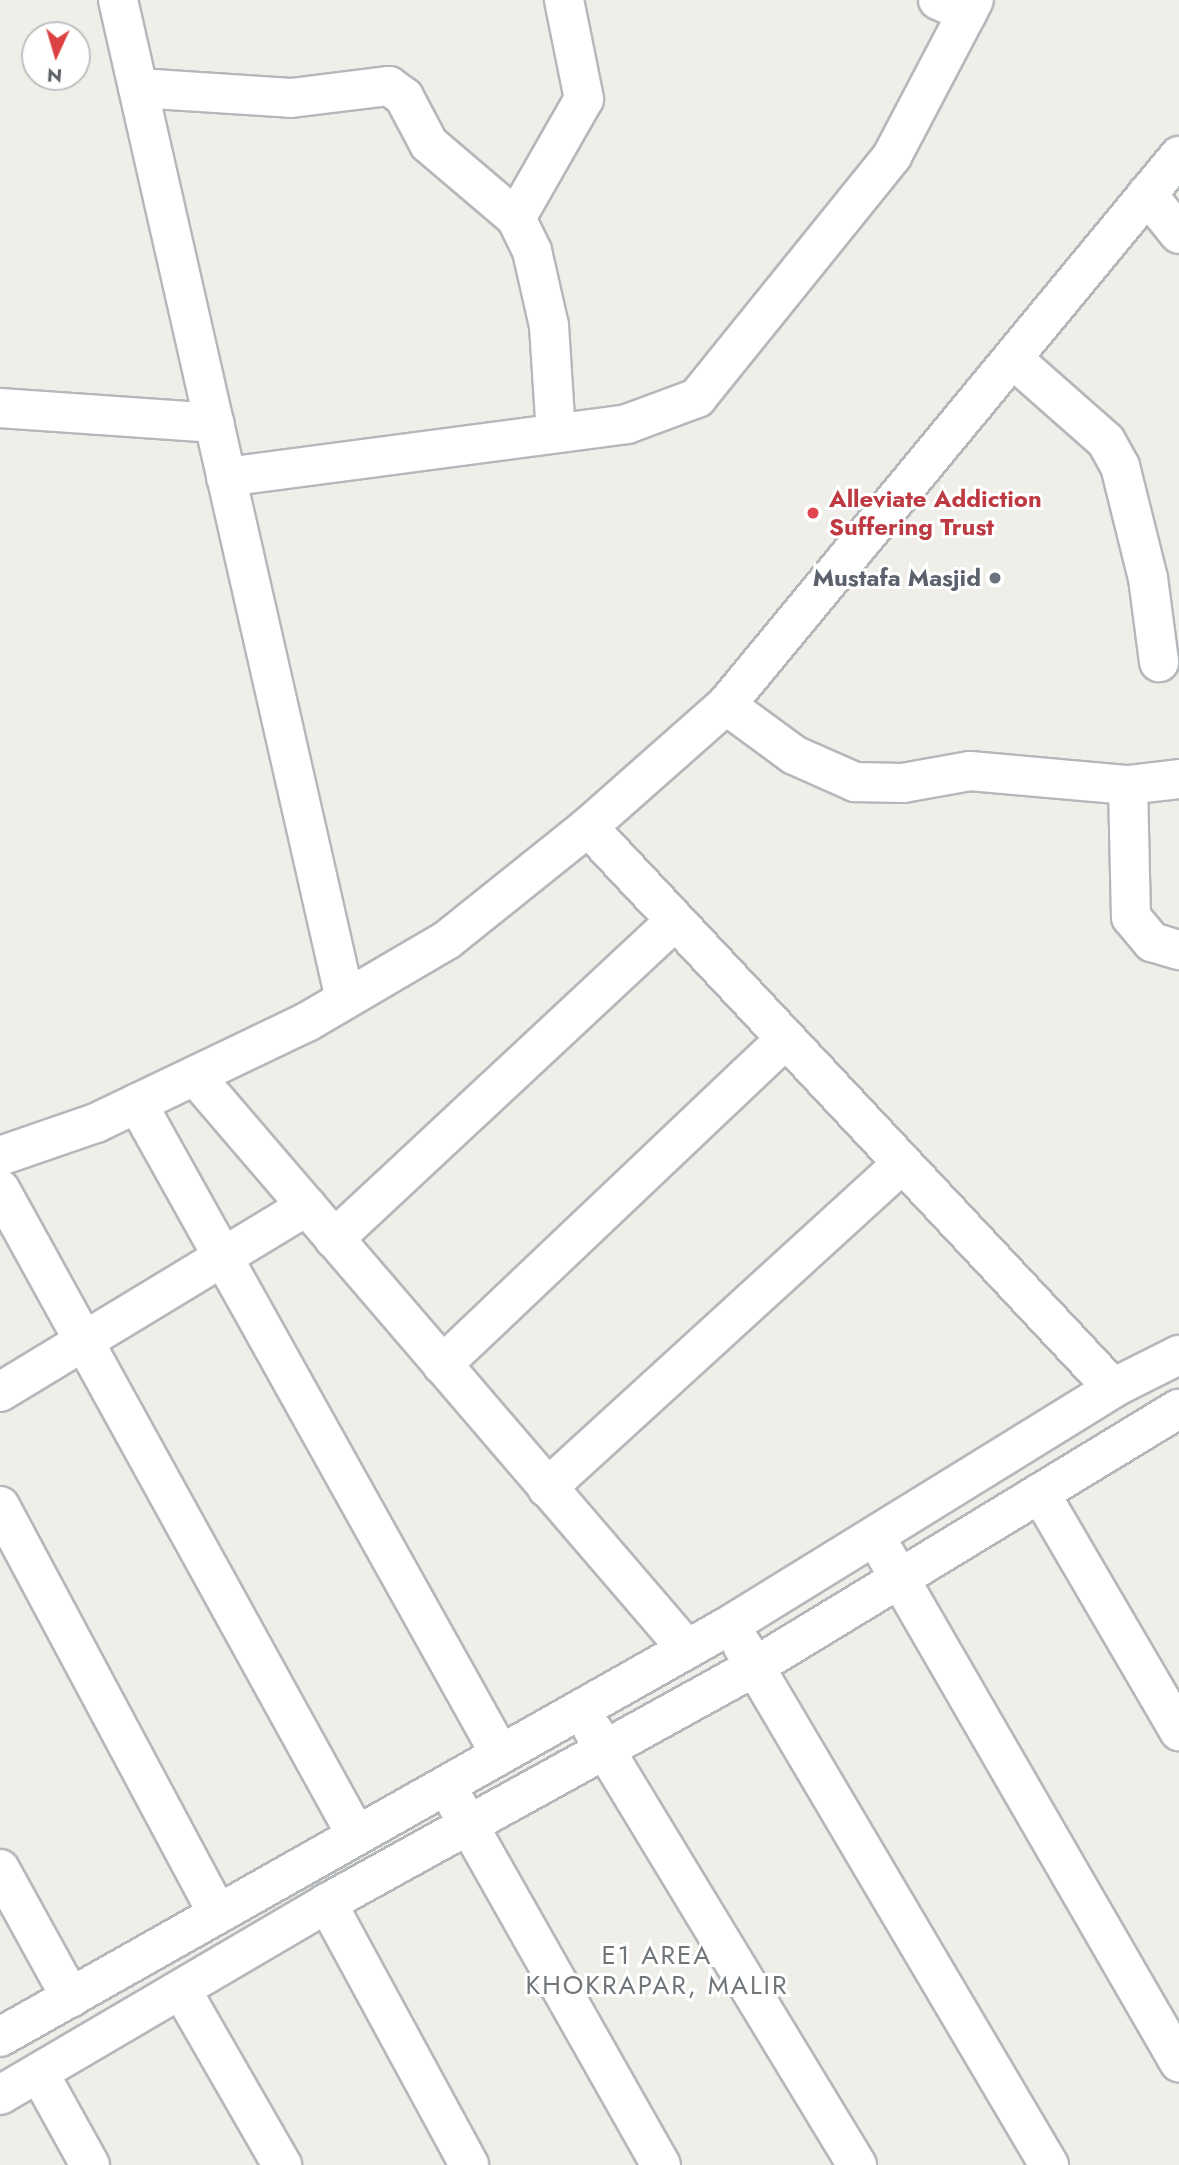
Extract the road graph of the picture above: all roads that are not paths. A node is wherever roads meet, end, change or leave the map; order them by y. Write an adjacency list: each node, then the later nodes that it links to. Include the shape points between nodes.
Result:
1 (118, 0): 4 (street)
2 (564, 0): 7 (street, via 584,99)
3 (960, 4): 12 (street, via 892,156 697,398 627,424)
4 (138, 88): 7 (street, via 291,98 389,86 404,97 429,144); 11 (street)
5 (1179, 156): 6 (street)
6 (1147, 194): 8 (street); 9 (street)
7 (516, 218): 12 (street, via 533,251 549,326)
8 (1179, 234)
9 (1013, 359): 14 (street, via 1097,433 1121,466 1148,578); 15 (street)
10 (0, 408): 11 (street)
11 (214, 423): 13 (street)
12 (556, 433): 13 (street)
13 (226, 477): 21 (street)
14 (1158, 662)
15 (726, 705): 17 (street, via 794,755 855,782 903,783 970,771); 18 (street)
16 (1179, 779): 17 (street)
17 (1128, 785): 20 (street, via 1131,917 1152,942)
18 (588, 827): 19 (street); 21 (street, via 447,940)
19 (675, 921): 22 (street); 29 (street)
20 (1179, 950)
21 (345, 999): 23 (street)
22 (785, 1041): 26 (street); 33 (street)
23 (195, 1076): 24 (street); 28 (street)
24 (137, 1103): 25 (street); 30 (street)
25 (0, 1156)
26 (900, 1166): 34 (street); 37 (street)
27 (0, 1189): 31 (street)
28 (307, 1206): 29 (street); 30 (street)
29 (334, 1239): 33 (street)
30 (222, 1255): 31 (street); 48 (street)
31 (84, 1342): 35 (street); 51 (street)
32 (1165, 1363): 34 (street); 36 (street)
33 (442, 1364): 37 (street)
34 (1113, 1388): 40 (street)
35 (0, 1392)
36 (1178, 1412): 38 (street)
37 (547, 1488): 43 (street)
38 (1040, 1493): 41 (street); 46 (street)
39 (0, 1506): 54 (street)
40 (878, 1539): 41 (street); 42 (street)
41 (899, 1578): 44 (street); 58 (street)
42 (730, 1625): 43 (street); 44 (street)
43 (686, 1647): 45 (street)
44 (754, 1667): 47 (street); 66 (street)
45 (580, 1710): 47 (street); 48 (street)
46 (1179, 1731)
47 (605, 1751): 50 (street); 65 (street)
48 (499, 1752): 49 (street)
49 (444, 1783): 50 (street); 51 (street)
50 (468, 1825): 53 (street); 64 (street)
51 (355, 1833): 54 (street)
52 (0, 1869): 56 (street)
53 (327, 1903): 55 (street); 63 (street)
54 (216, 1911): 56 (street)
55 (182, 1991): 59 (street); 62 (street)
56 (71, 1998): 57 (street)
57 (0, 2037)
58 (1179, 2062)
59 (39, 2073): 60 (street); 61 (street)
60 (0, 2095)
61 (90, 2165)
62 (282, 2165)
63 (469, 2165)
64 (661, 2165)
65 (857, 2165)
66 (1049, 2165)

